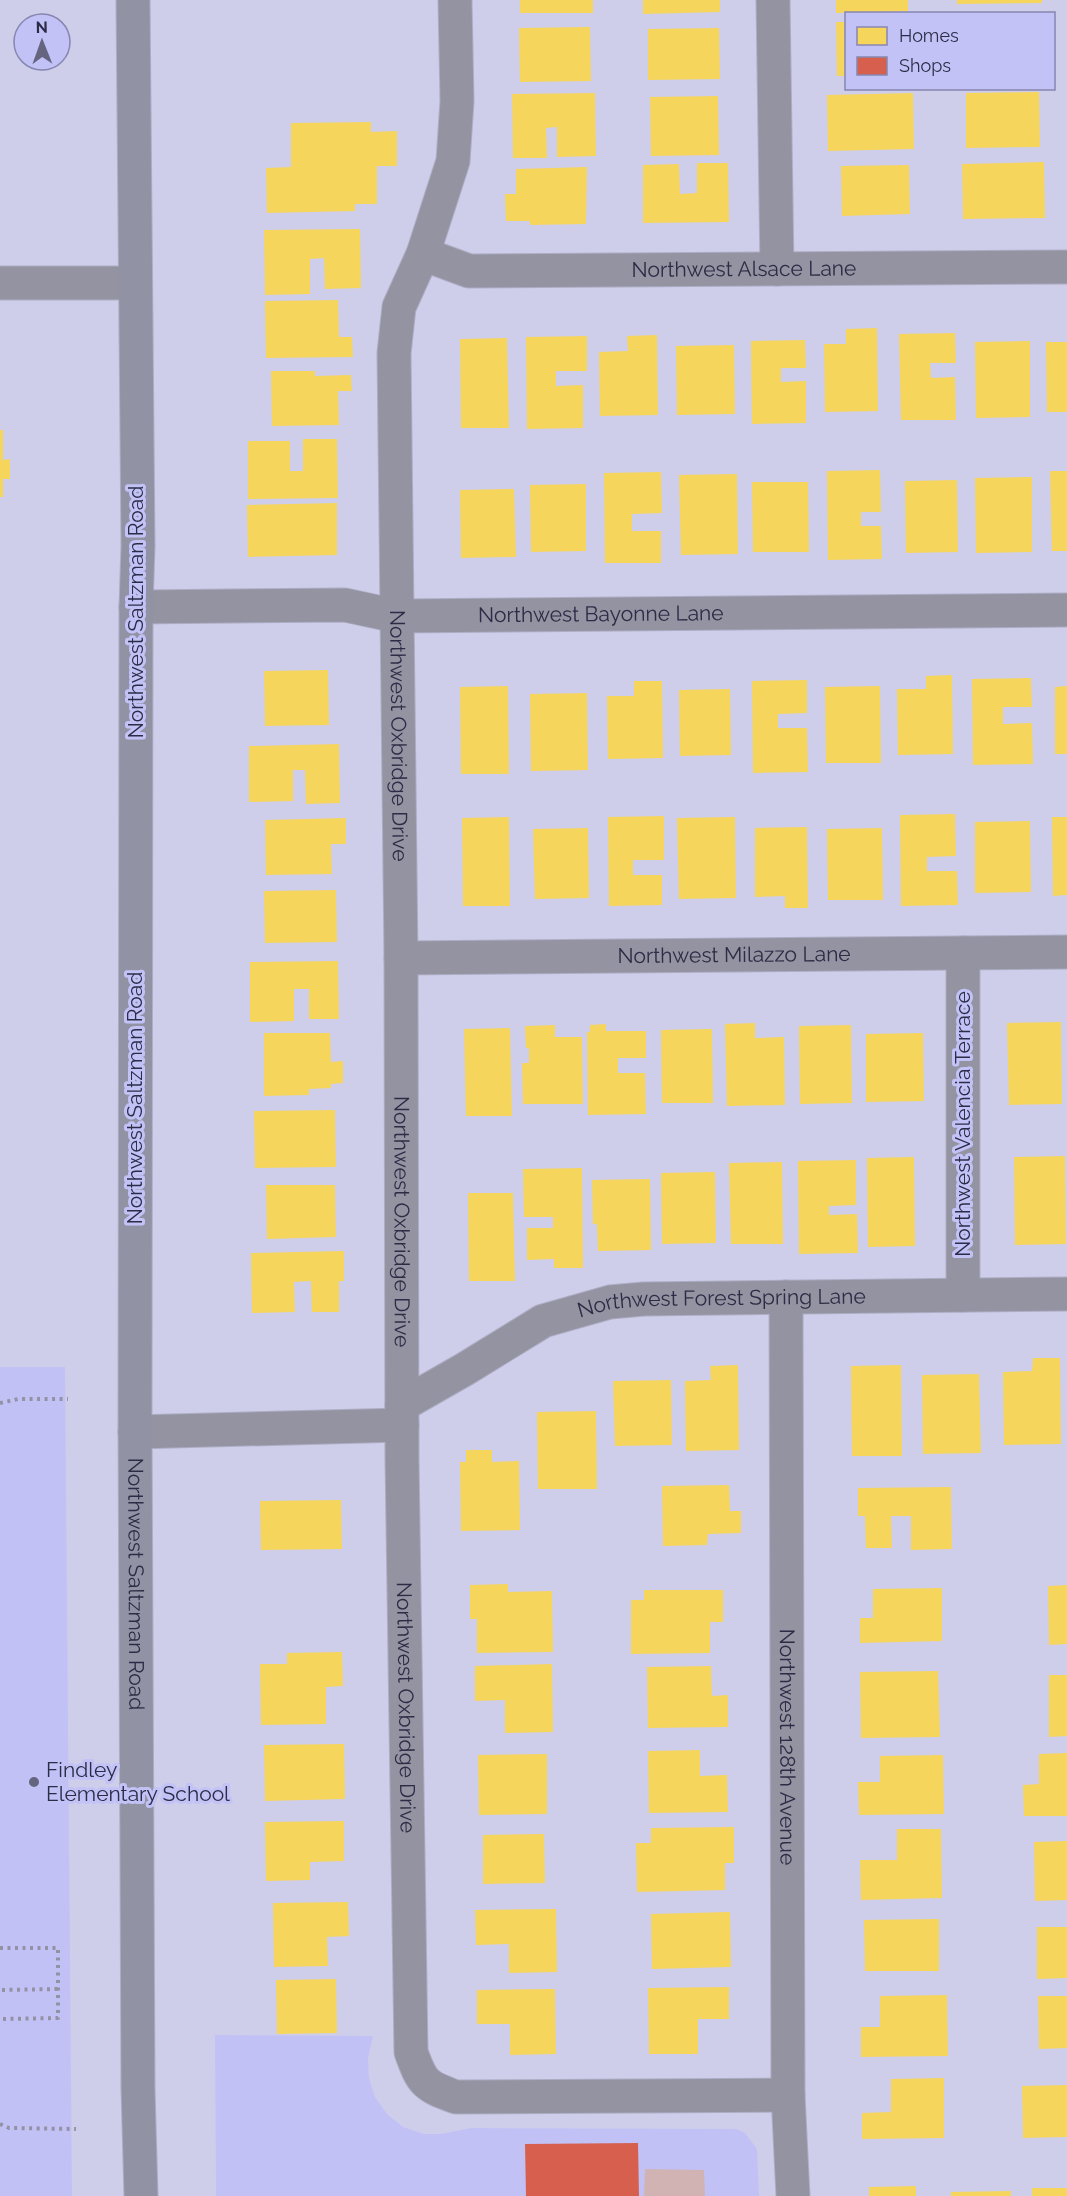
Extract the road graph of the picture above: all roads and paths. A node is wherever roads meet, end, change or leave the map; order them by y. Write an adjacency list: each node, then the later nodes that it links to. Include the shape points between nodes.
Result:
1 (133, 0): 8 (main road, Northwest Saltzman Road)
2 (454, 0): 4 (street, Northwest Oxbridge Drive, via 457,101 453,161)
3 (772, 0): 6 (street)
4 (423, 254): 6 (street, Northwest Alsace Lane, via 469,271); 11 (street, Northwest Oxbridge Drive, via 399,307 394,352)
5 (1067, 267): 6 (street, Northwest Alsace Lane)
6 (777, 269)
7 (0, 283): 8 (street)
8 (134, 283): 9 (main road, Northwest Saltzman Road)
9 (136, 607): 11 (street, Northwest Bayonne Lane, via 345,605); 21 (main road, Northwest Saltzman Road)
10 (1067, 610): 11 (street, Northwest Bayonne Lane)
11 (396, 616): 14 (street, Northwest Oxbridge Drive)
12 (1067, 952): 13 (street, Northwest Milazzo Lane)
13 (963, 953): 14 (street, Northwest Milazzo Lane); 16 (street, Northwest Valencia Terrace)
14 (401, 958): 20 (street, Northwest Oxbridge Drive)
15 (1067, 1294): 16 (street, Northwest Forest Spring Lane)
16 (963, 1295): 17 (street, Northwest Forest Spring Lane)
17 (786, 1297): 20 (street, Northwest Forest Spring Lane, via 610,1302 543,1321); 26 (street, Northwest 128th Avenue)
18 (68, 1399): 19 (path)
19 (0, 1403)
20 (402, 1415): 21 (street, Northwest Forest Spring Lane); 26 (street, Northwest Oxbridge Drive, via 411,2052 419,2076 434,2089 456,2097)
21 (135, 1432): 29 (main road, Northwest Saltzman Road)
22 (0, 1948): 23 (path, via 58,1948)
23 (58, 1989): 24 (path); 25 (path, via 58,2018)
24 (2, 1990)
25 (2, 2019)
26 (788, 2095): 30 (street, Northwest 128th Avenue)
27 (0, 2124): 28 (path, via 9,2128)
28 (76, 2129)
29 (141, 2196)
30 (793, 2196)

